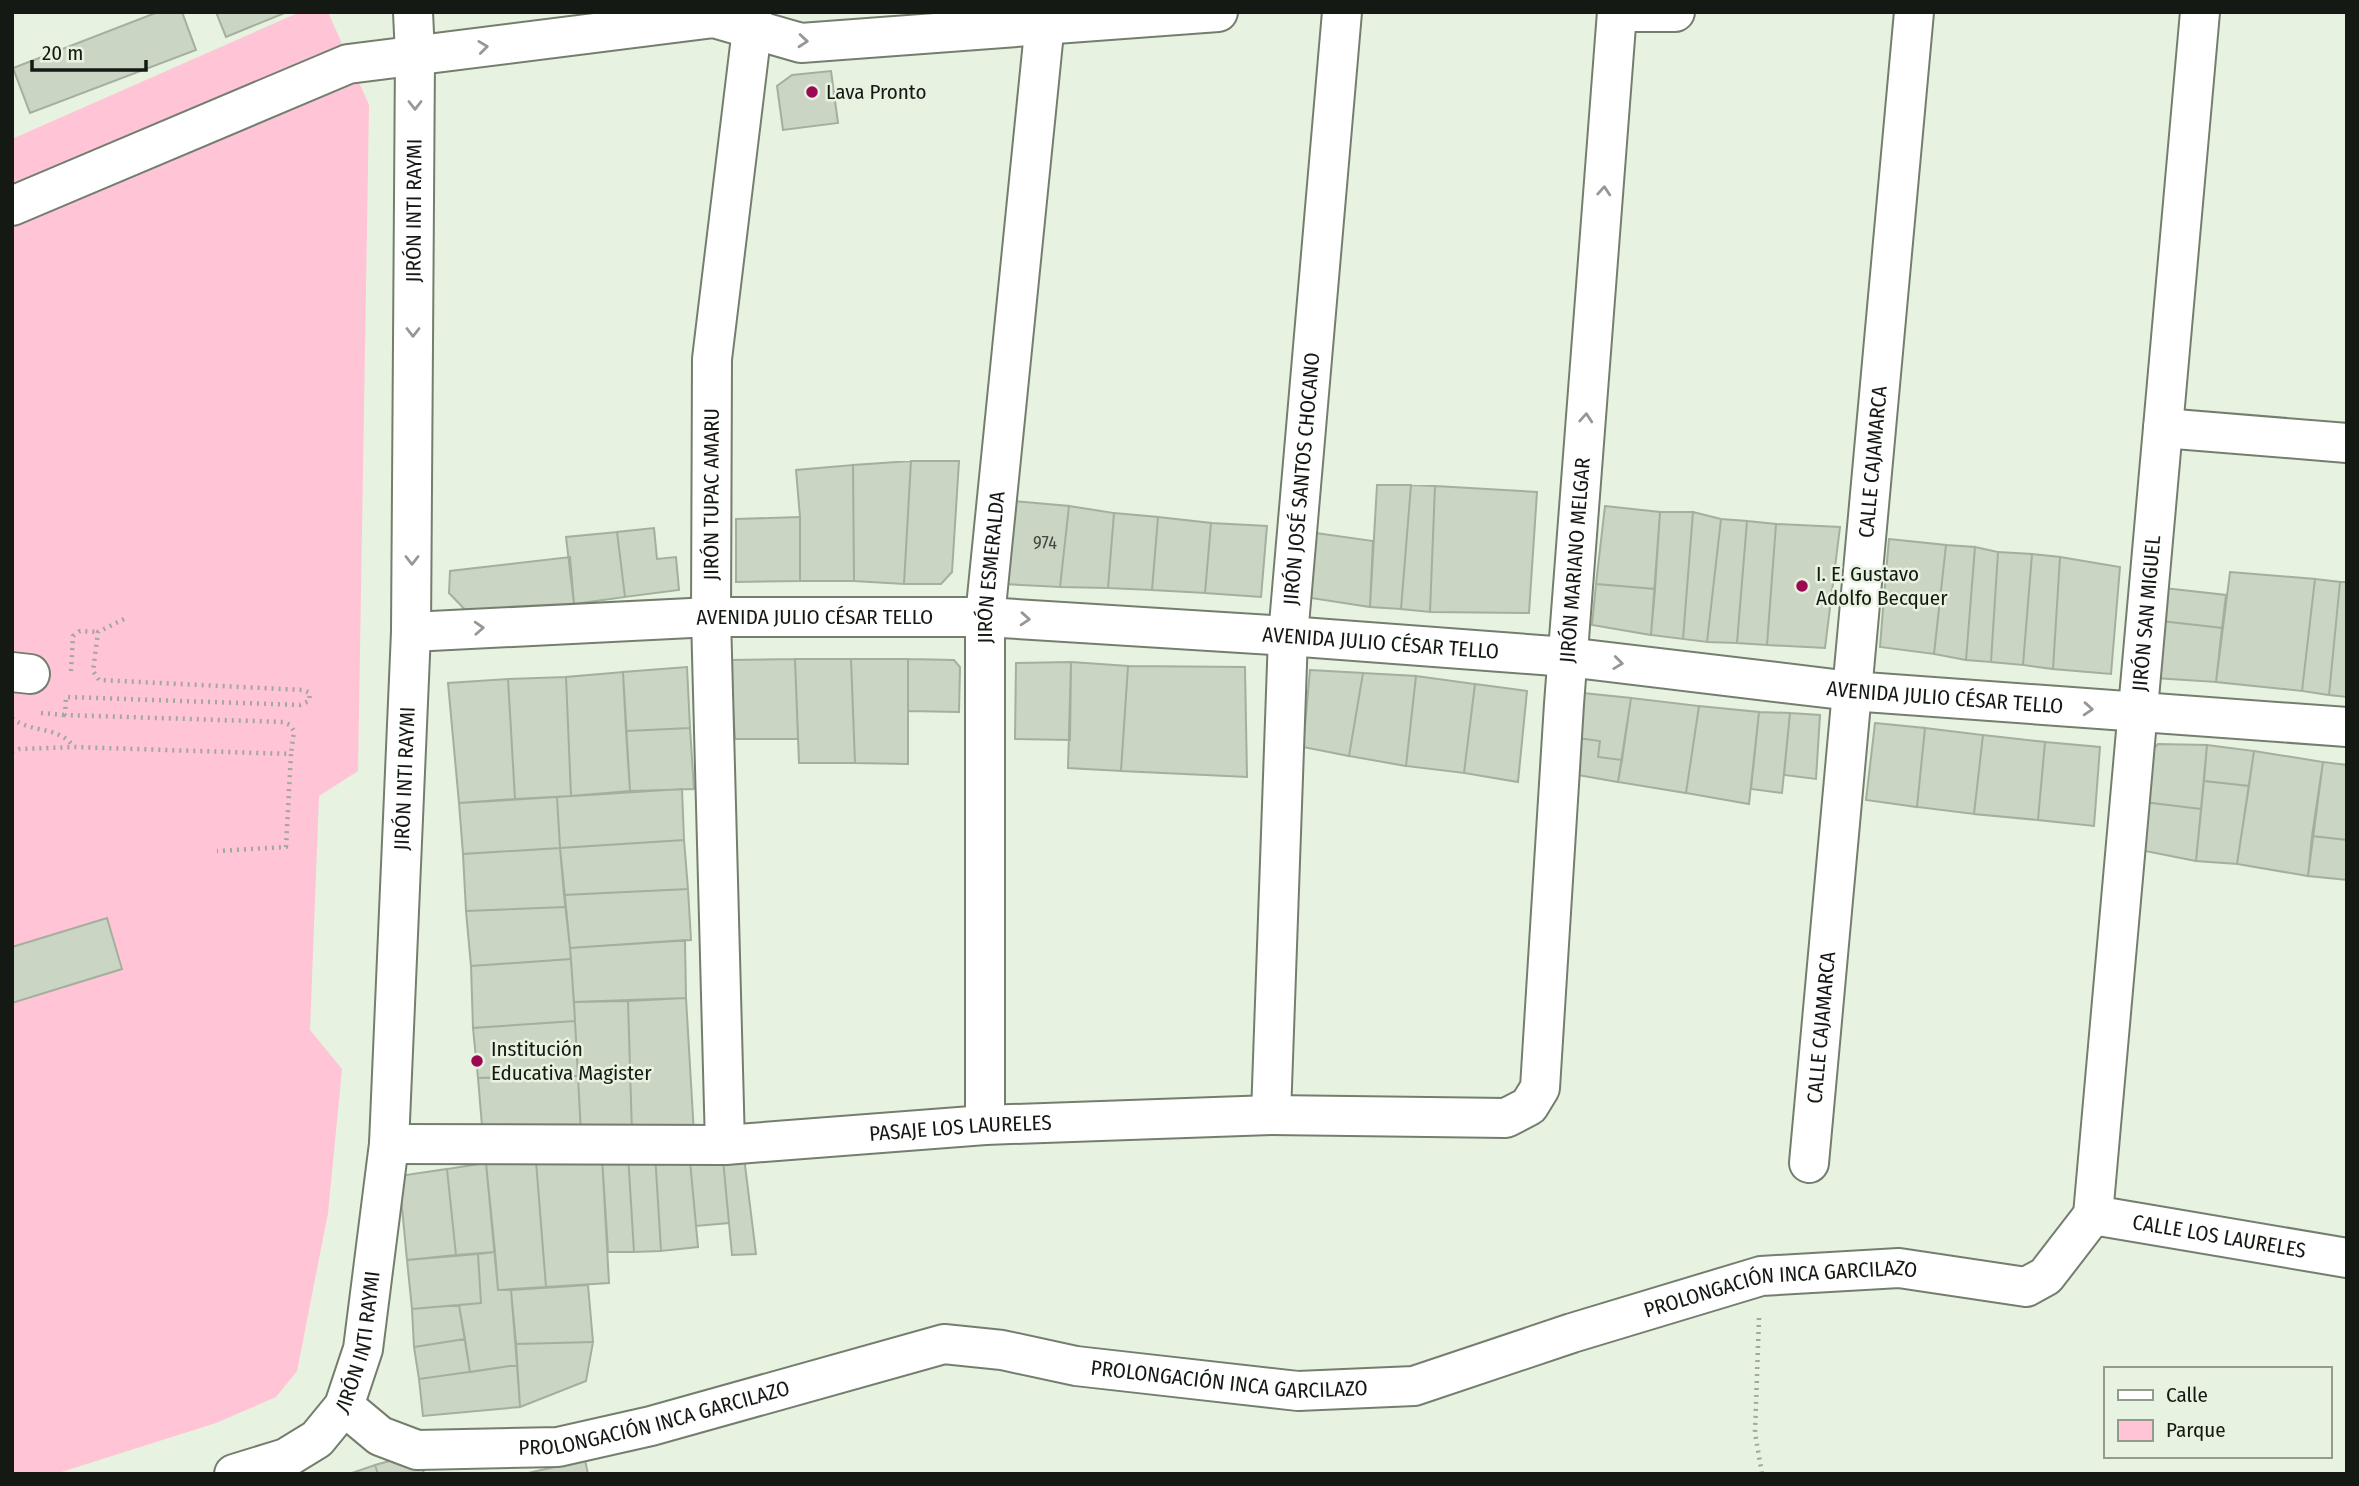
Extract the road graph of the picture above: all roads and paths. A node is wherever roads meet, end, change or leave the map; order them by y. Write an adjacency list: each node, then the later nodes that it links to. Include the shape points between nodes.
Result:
1 (413, 12): 11 (street, JIRÓN INTI RAYMI)
2 (1218, 12): 9 (street)
3 (1342, 12): 20 (street, JIRÓN JOSÉ SANTOS CHOCANO)
4 (1618, 12): 22 (street, JIRÓN MARIANO MELGAR, one-way to 4)
5 (1631, 12): 6 (street)
6 (1675, 12)
7 (1914, 12): 23 (street, CALLE CAJAMARCA)
8 (2200, 12): 13 (street, JIRÓN SAN MIGUEL)
9 (1046, 19): 10 (street, one-way to 9, via 801,43); 16 (street, JIRÓN ESMERALDA)
10 (752, 21): 11 (street, one-way to 10, via 715,18); 15 (street, JIRÓN TUPAC AMARU, via 712,359)
11 (415, 55): 12 (street, via 348,64); 19 (street, JIRÓN INTI RAYMI, one-way to 19)
12 (12, 206)
13 (2163, 428): 14 (street); 24 (street, JIRÓN SAN MIGUEL)
14 (2347, 443)
15 (711, 617): 16 (street, AVENIDA JULIO CÉSAR TELLO); 19 (street, AVENIDA JULIO CÉSAR TELLO, one-way to 15); 35 (street, JIRÓN TUPAC AMARU)
16 (985, 617): 20 (street, AVENIDA JULIO CÉSAR TELLO, one-way to 20); 33 (street, JIRÓN ESMERALDA)
17 (124, 619): 18 (path)
18 (98, 632): 21 (path, via 76,633); 29 (path, via 93,671 99,680 303,690 310,694 309,701 300,705 66,697 65,715 283,722 294,731)
19 (411, 632): 34 (street, JIRÓN INTI RAYMI)
20 (1288, 636): 22 (street, AVENIDA JULIO CÉSAR TELLO); 32 (street, JIRÓN JOSÉ SANTOS CHOCANO)
21 (72, 648)
22 (1567, 657): 23 (street, AVENIDA JULIO CÉSAR TELLO, one-way to 23); 31 (street, JIRÓN MARIANO MELGAR, via 1540,1088)
23 (1851, 691): 24 (street, AVENIDA JULIO CÉSAR TELLO, one-way to 24); 36 (street, CALLE CAJAMARCA)
24 (2138, 713): 26 (street, AVENIDA JULIO CÉSAR TELLO); 37 (street, JIRÓN SAN MIGUEL)
25 (12, 718): 27 (path, via 21,725 62,735)
26 (2347, 727)
27 (74, 747): 28 (path); 29 (path)
28 (12, 752)
29 (291, 754): 30 (path, via 286,847)
30 (217, 851)
31 (1528, 1106): 32 (street, PASAJE LOS LAURELES, via 1506,1118)
32 (1271, 1115): 33 (street, PASAJE LOS LAURELES)
33 (985, 1125): 35 (street, PASAJE LOS LAURELES)
34 (389, 1144): 35 (street, PASAJE LOS LAURELES); 40 (street, JIRÓN INTI RAYMI, via 363,1349)
35 (725, 1145)
36 (1809, 1163)
37 (2093, 1215): 38 (street, CALLE LOS LAURELES); 39 (street, PROLONGACIÓN INCA GARCILAZO, via 2046,1276 2026,1287 1899,1268)
38 (2347, 1258)
39 (1762, 1276): 40 (street, PROLONGACIÓN INCA GARCILAZO, via 1414,1386 1298,1391 1076,1366 1002,1350 944,1344 651,1426 558,1447 417,1450 380,1436); 42 (path, via 1755,1433)
40 (344, 1406): 41 (street, JIRÓN INTI RAYMI, via 317,1439 286,1458)
41 (236, 1473)
42 (1762, 1474)

